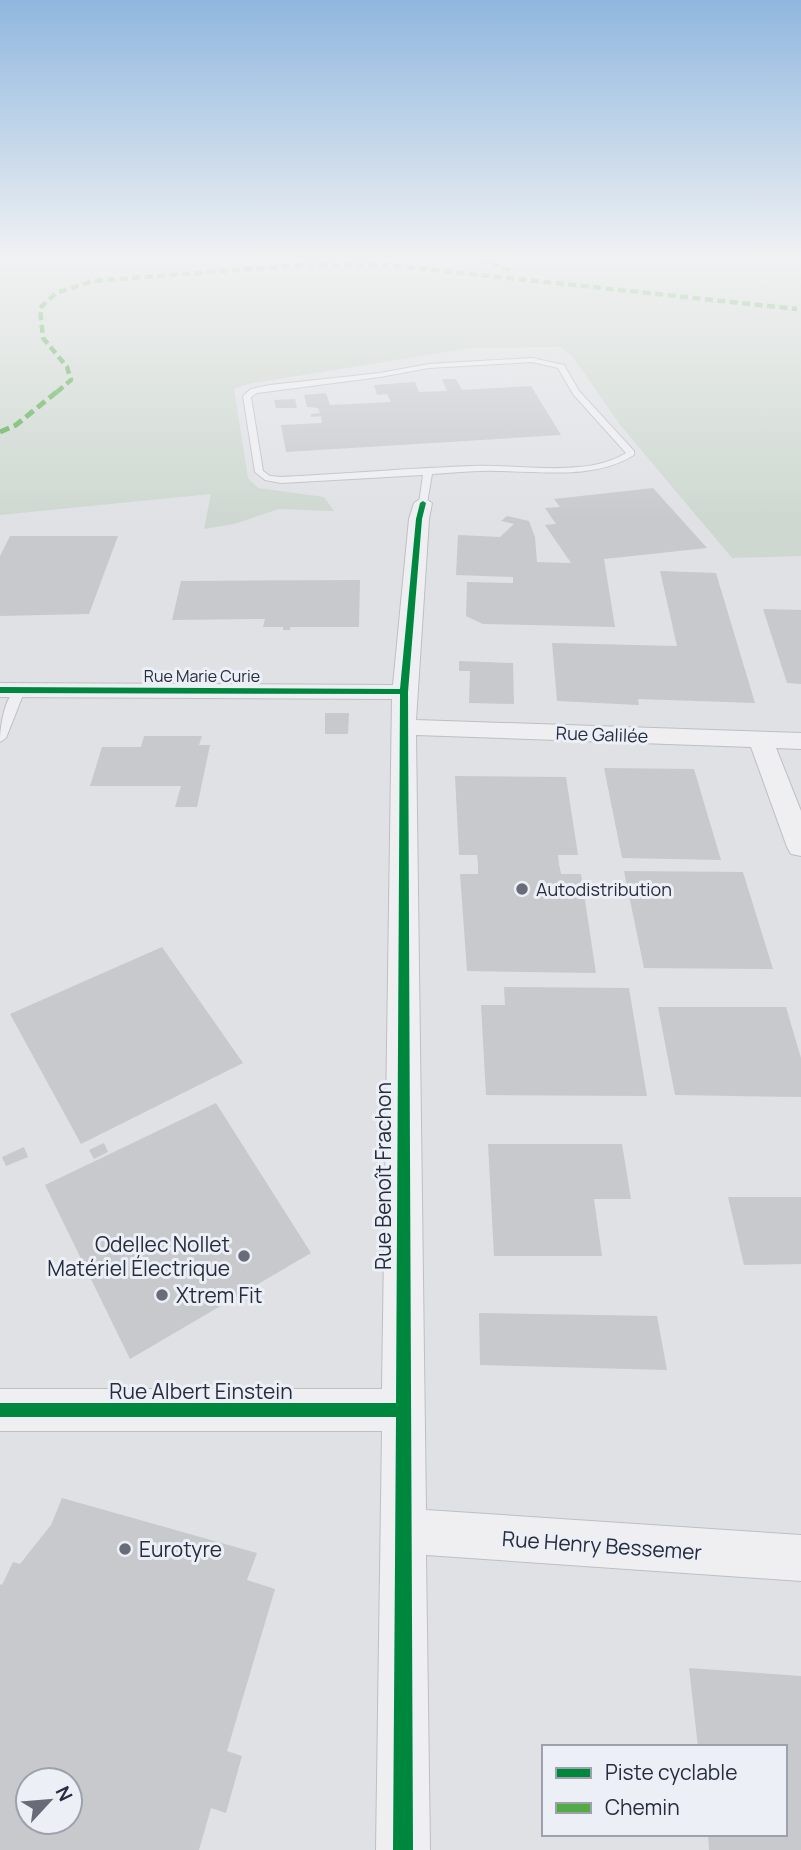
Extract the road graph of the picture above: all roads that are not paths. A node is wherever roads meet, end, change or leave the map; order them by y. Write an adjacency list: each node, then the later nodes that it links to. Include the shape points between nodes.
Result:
1 (426, 487): 1 (lane, via 268,478 260,472 247,396 304,382 429,366 532,360 561,367 576,392 631,453 608,465 532,471 483,468); 3 (street, Rue Benoît Frachon, via 419,519)
2 (9, 690): 3 (street, Rue Marie Curie); 4 (lane)
3 (404, 710): 6 (street, Rue Galilée); 10 (street, Rue Benoît Frachon)
4 (5, 713): 5 (lane)
5 (0, 738)
6 (761, 740): 7 (street, Rue Galilée); 8 (street)
7 (801, 741)
8 (801, 847)
9 (0, 1410): 10 (street, Rue Albert Einstein)
10 (402, 1410): 11 (street, Rue Benoît Frachon)
11 (402, 1531): 12 (street, Rue Henry Bessemer); 13 (street, Rue Benoît Frachon)
12 (801, 1558)
13 (403, 1850)

